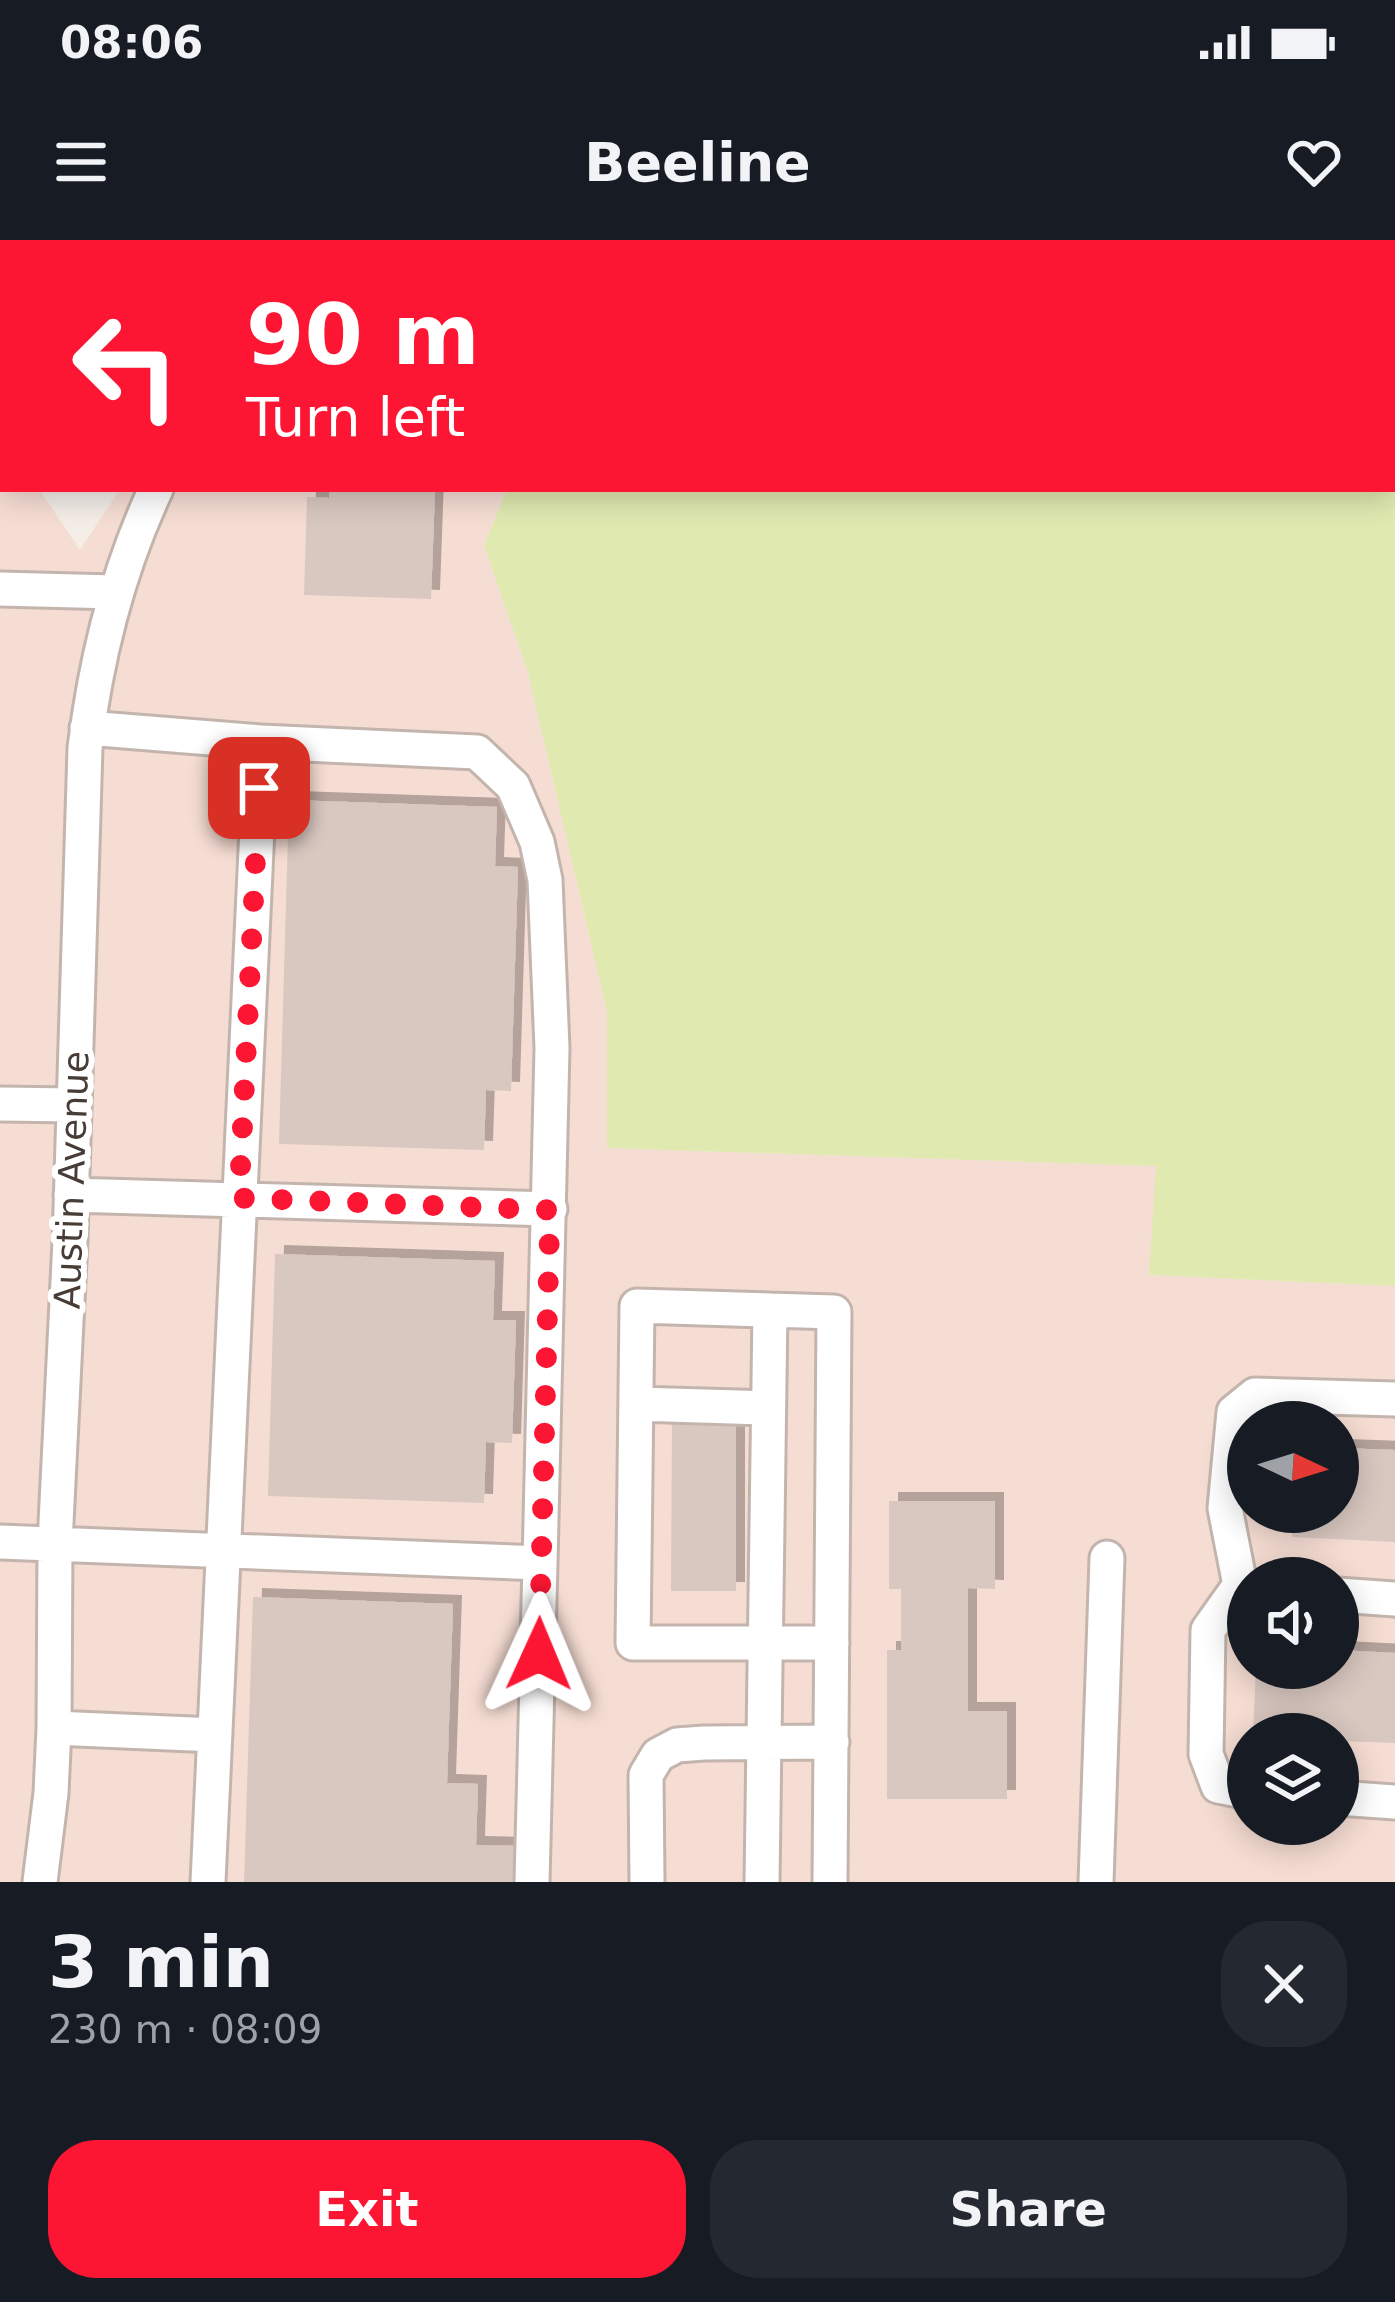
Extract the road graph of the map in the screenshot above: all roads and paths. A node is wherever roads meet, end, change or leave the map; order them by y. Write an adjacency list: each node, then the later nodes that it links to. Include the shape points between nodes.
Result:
1 (155, 492): 3 (street, Austin Avenue)
2 (0, 589): 3 (street)
3 (115, 592): 4 (street, Austin Avenue)
4 (87, 728): 5 (street); 7 (street, Austin Avenue)
5 (261, 742): 9 (street); 10 (street, via 477,752 513,786 545,880)
6 (0, 1104): 7 (street)
7 (74, 1105): 8 (street, Austin Avenue)
8 (71, 1196): 9 (street); 16 (street, Austin Avenue)
9 (239, 1198): 10 (street); 17 (street)
10 (550, 1210): 20 (street)
11 (770, 1310): 13 (street, via 637,1306); 14 (street); 24 (street, via 834,1312)
12 (1395, 1399): 18 (street, via 1255,1395 1234,1412 1225,1508)
13 (636, 1405): 14 (street); 25 (street, via 633,1643)
14 (768, 1408): 25 (street)
15 (0, 1542): 16 (street)
16 (55, 1543): 17 (street); 26 (street, Austin Avenue)
17 (223, 1550): 20 (street); 27 (street)
18 (1237, 1557)
19 (1107, 1558): 39 (street)
20 (540, 1563): 35 (street)
21 (1359, 1596): 22 (street)
22 (1395, 1599)
23 (1227, 1607): 30 (street, via 1208,1630 1206,1754 1218,1786)
24 (832, 1643): 25 (street); 28 (street)
25 (764, 1644): 29 (street)
26 (54, 1728): 27 (street); 33 (street, Austin Avenue)
27 (215, 1735): 34 (street)
28 (832, 1742): 29 (street); 38 (street)
29 (763, 1745): 36 (street, via 677,1745 658,1755 646,1775); 37 (street)
30 (1227, 1788)
31 (1359, 1799): 32 (street)
32 (1395, 1802)
33 (40, 1882)
34 (208, 1882)
35 (532, 1882)
36 (647, 1882)
37 (762, 1882)
38 (830, 1882)
39 (1096, 1882)

